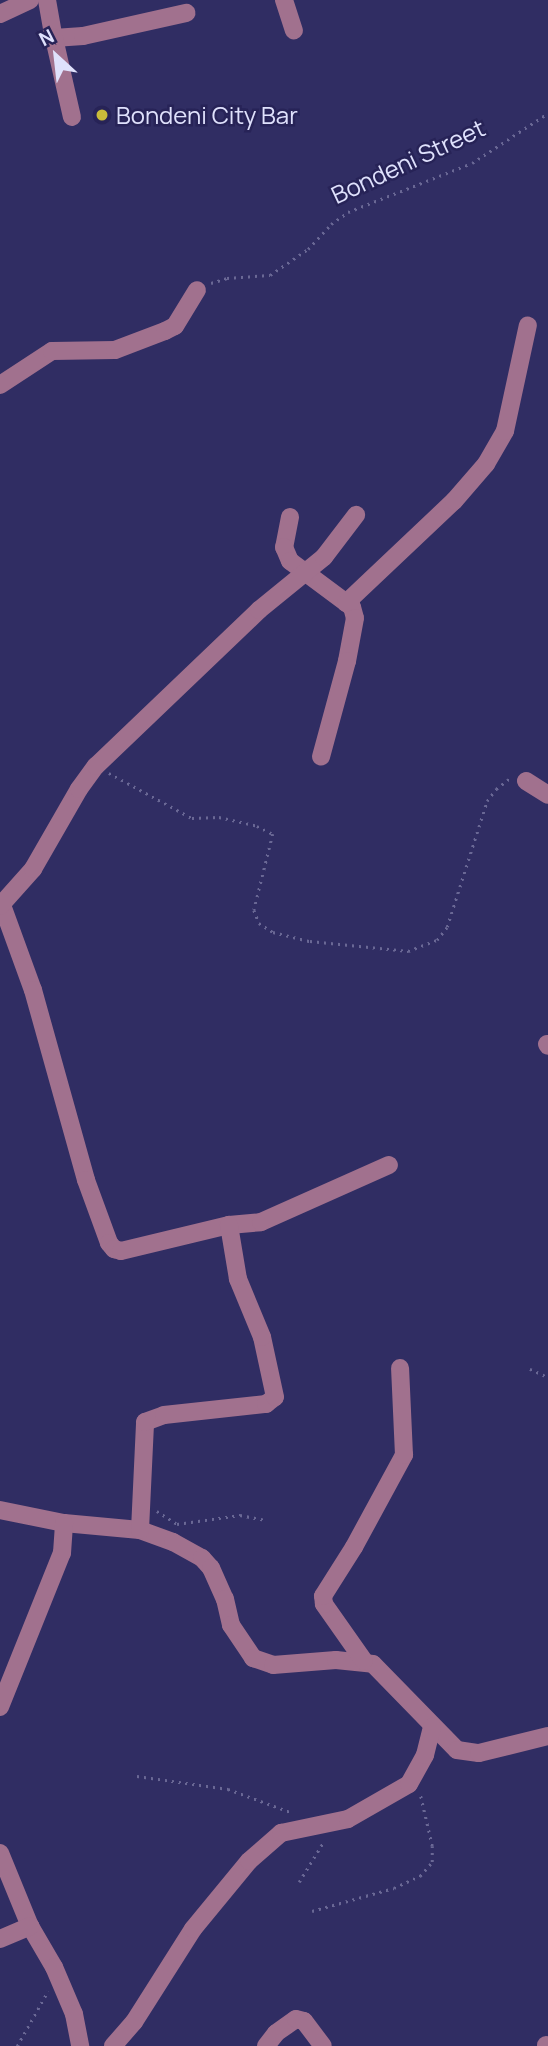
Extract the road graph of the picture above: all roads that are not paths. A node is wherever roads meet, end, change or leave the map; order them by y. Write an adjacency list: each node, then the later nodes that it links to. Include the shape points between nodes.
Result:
1 (30, 0): 4 (street)
2 (47, 0): 7 (street)
3 (284, 0): 6 (street)
4 (0, 13)
5 (186, 13): 7 (street)
6 (294, 30)
7 (54, 38): 8 (street)
8 (72, 117)
9 (197, 290): 11 (street, via 175,326 165,331 115,350 52,351)
10 (528, 325): 15 (street, via 505,431 486,464 454,501)
11 (0, 385)
12 (356, 515): 14 (street, via 335,545)
13 (290, 517): 14 (street, via 284,547 290,561)
14 (304, 572): 15 (street); 19 (street, via 96,766 33,869)
15 (346, 603): 16 (street, via 353,610 354,627)
16 (320, 757)
17 (526, 780): 18 (street)
18 (548, 795)
19 (1, 905): 21 (street, via 33,990 86,1180 111,1247 121,1251)
20 (389, 1164): 21 (street, via 261,1222)
21 (229, 1225): 25 (street, via 237,1279 262,1337 274,1400 149,1419 143,1426)
22 (400, 1368): 26 (street, via 404,1455 323,1597)
23 (0, 1510): 24 (street)
24 (64, 1523): 25 (street); 27 (street, via 62,1553)
25 (139, 1531): 26 (street, via 173,1542 207,1562 231,1625 253,1658 273,1665)
26 (364, 1661): 28 (street, via 382,1671)
27 (0, 1707)
28 (432, 1727): 29 (street, via 457,1750 470,1753); 34 (street, via 425,1755 410,1784 348,1819 276,1835 248,1861 193,1929 134,2022)
29 (548, 1736)
30 (0, 1853): 31 (street)
31 (30, 1926): 32 (street); 33 (street, via 74,2014)
32 (0, 1939)
33 (80, 2046)
34 (113, 2046)
35 (266, 2046): 36 (street, via 296,2019 304,2021)
36 (323, 2046)

